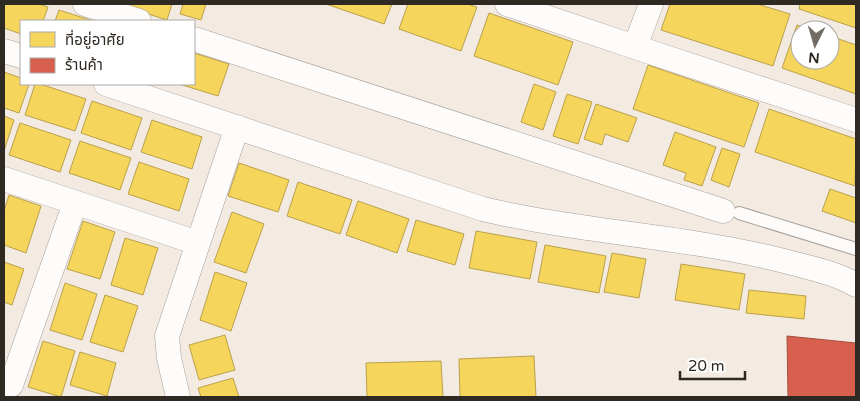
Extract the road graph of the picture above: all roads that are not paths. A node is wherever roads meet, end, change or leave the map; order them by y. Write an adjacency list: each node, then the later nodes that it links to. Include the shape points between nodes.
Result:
1 (85, 4): 4 (street)
2 (506, 4): 6 (street)
3 (651, 4): 6 (street)
4 (136, 20)
5 (195, 39): 14 (street)
6 (635, 47): 10 (street)
7 (4, 50): 8 (street)
8 (20, 56)
9 (109, 85): 11 (street)
10 (856, 120)
11 (237, 127): 15 (street); 17 (street, via 484,210 529,220 752,252 822,271)
12 (4, 180): 13 (street)
13 (75, 203): 15 (street); 18 (street)
14 (731, 212): 16 (lane)
15 (198, 243): 19 (street, via 167,336)
16 (856, 250)
17 (856, 285)
18 (11, 384)
19 (178, 397)

